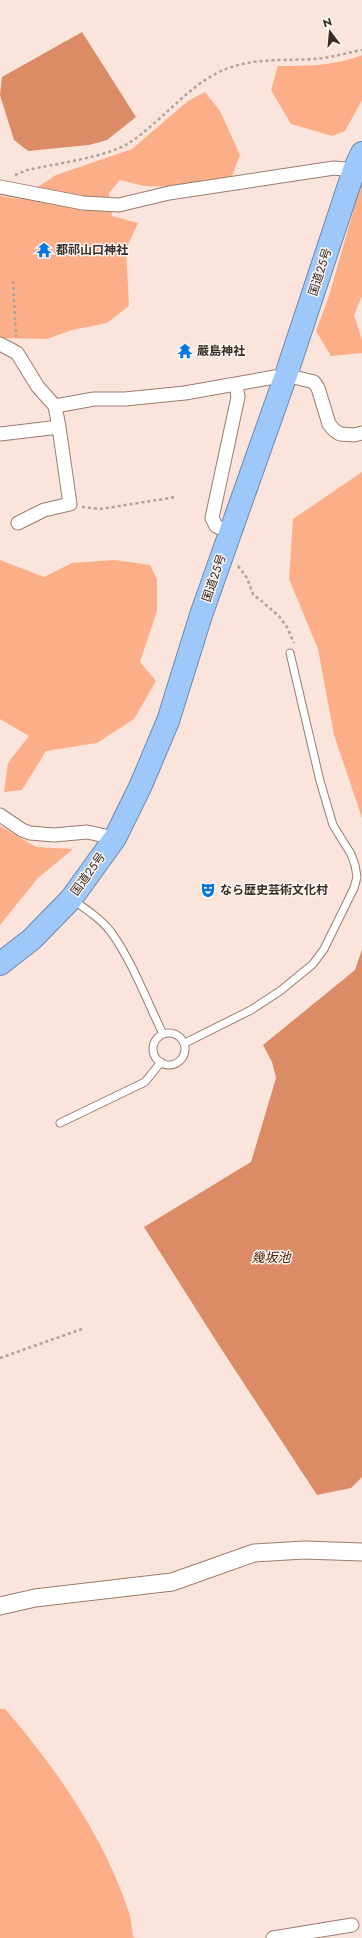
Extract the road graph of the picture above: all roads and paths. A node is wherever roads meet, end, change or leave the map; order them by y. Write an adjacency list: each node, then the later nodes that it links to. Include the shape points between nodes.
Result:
1 (362, 50): 3 (path, via 315,59 262,60 220,72 184,96 128,144 103,154)
2 (358, 162): 4 (street, via 169,193 119,205 83,203); 8 (highway, 国道25号)
3 (13, 175)
4 (0, 187)
5 (13, 281): 7 (path)
6 (0, 344): 7 (street)
7 (17, 353): 10 (street, via 38,387)
8 (286, 375): 9 (street); 12 (street, via 314,382 329,424 334,430 340,434); 17 (highway, 国道25号)
9 (236, 384): 10 (street, via 186,393 125,399 94,399); 17 (street, via 238,397 212,518)
10 (55, 406): 11 (street)
11 (59, 427): 13 (street); 15 (street)
12 (362, 433)
13 (0, 434)
14 (176, 497): 15 (path, via 100,510)
15 (70, 504): 16 (street, via 44,510)
16 (18, 524)
17 (226, 543): 18 (path, via 248,578 253,594 279,616 287,627 297,651); 20 (highway, 国道25号, via 168,721)
18 (290, 653): 24 (lane, via 320,782 334,825 356,864 358,877 324,949 313,964 280,991 251,1010)
19 (0, 815): 20 (street, via 22,830 40,835 87,832)
20 (116, 838): 21 (highway, 国道25号)
21 (71, 898): 22 (highway, 国道25号, via 32,939); 23 (lane, via 110,931 121,948)
22 (0, 964)
23 (163, 1034): 24 (lane, via 178,1035); 25 (lane, via 156,1040 153,1050)
24 (185, 1043): 25 (lane, via 185,1053 180,1061 170,1065)
25 (161, 1062): 26 (lane, via 145,1082)
26 (60, 1122)
27 (85, 1328): 28 (path)
28 (0, 1358)
29 (362, 1552): 30 (street, via 304,1550 254,1553 172,1582 35,1598)
30 (0, 1606)
31 (352, 1925): 32 (street)
32 (274, 1938)

